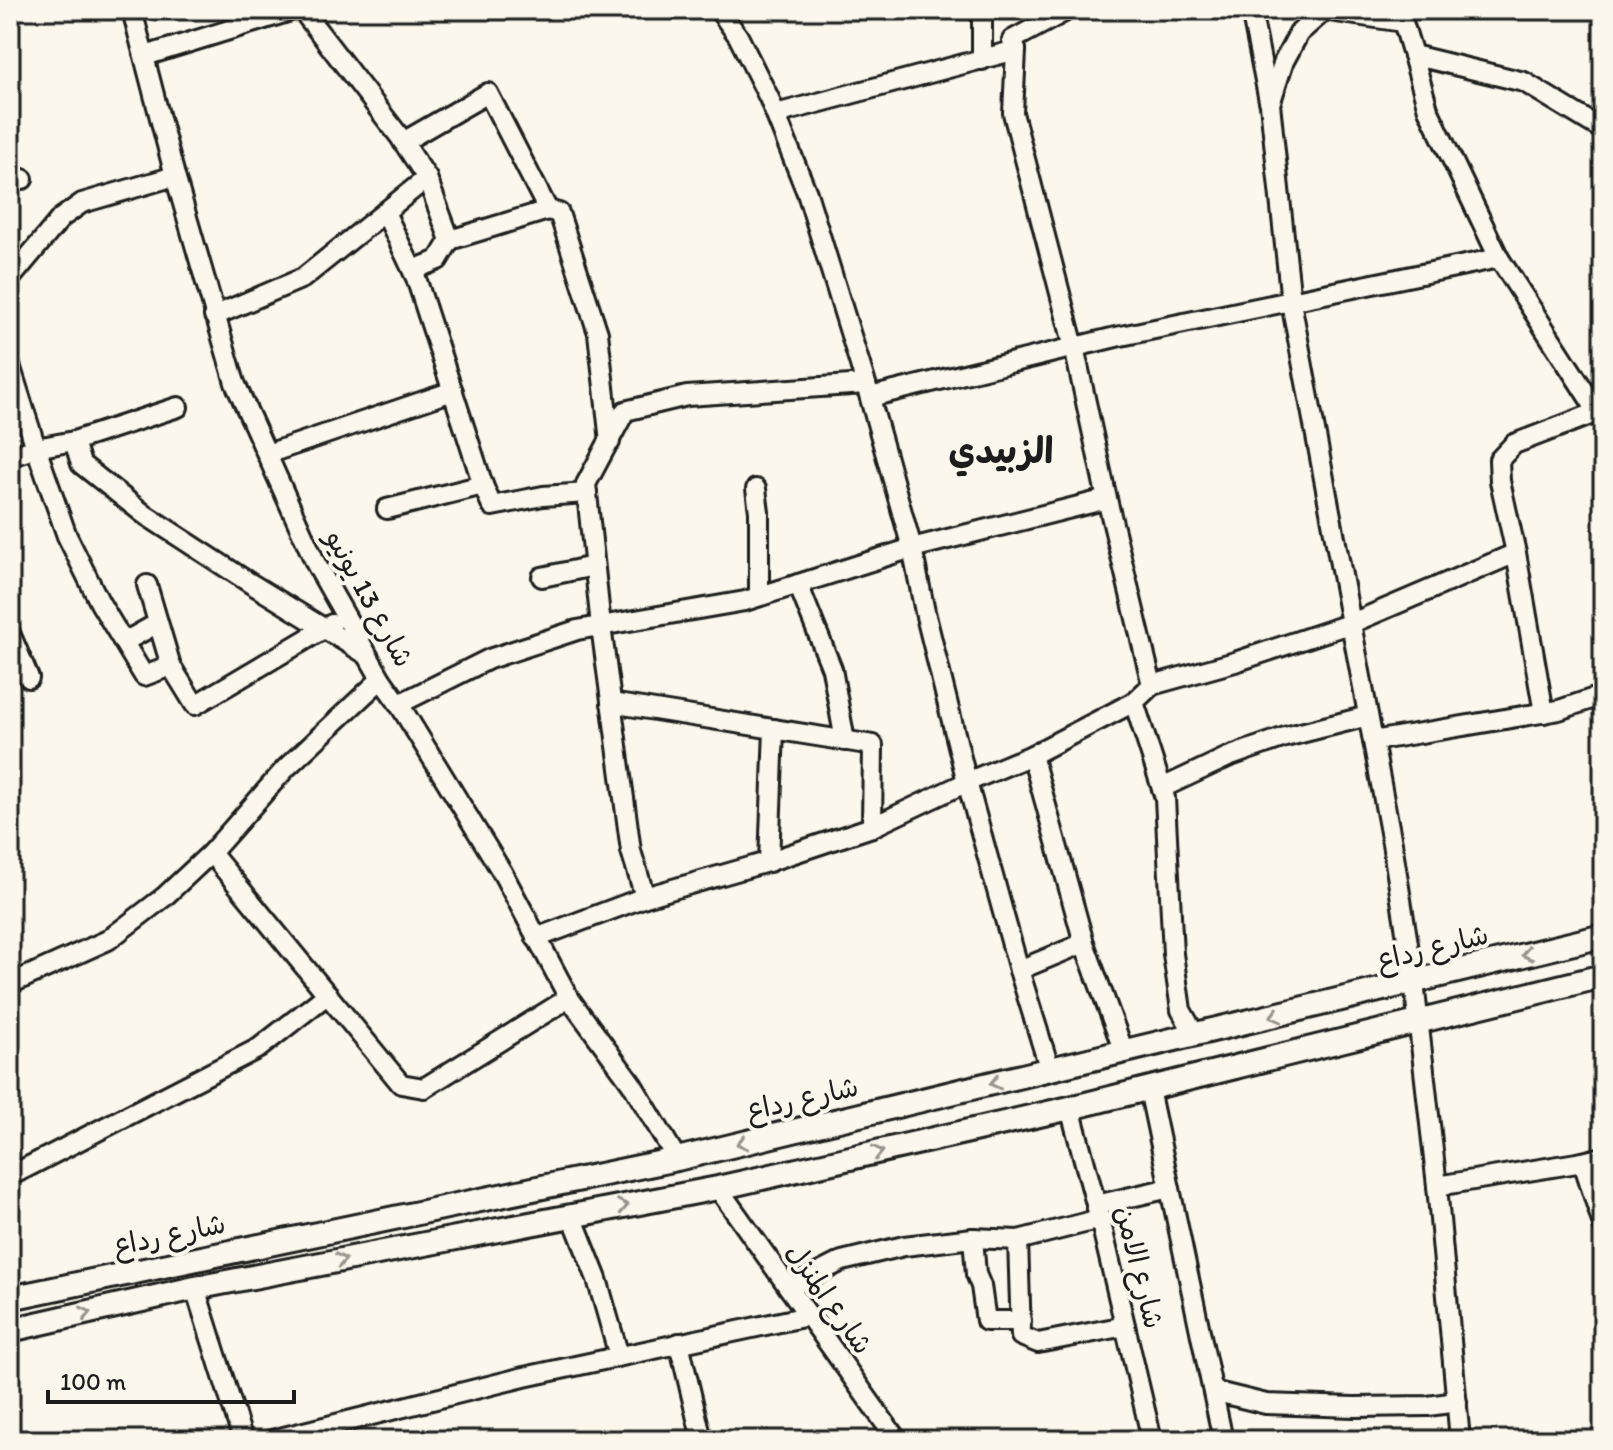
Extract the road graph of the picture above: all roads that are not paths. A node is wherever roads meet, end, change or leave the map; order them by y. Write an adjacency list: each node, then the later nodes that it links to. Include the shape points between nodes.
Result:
1 (132, 10): 13 (street, شارع 13 يونيو)
2 (294, 10): 10 (street)
3 (302, 10): 18 (street)
4 (719, 10): 16 (street, via 738,36)
5 (982, 10): 14 (street)
6 (1068, 10): 11 (street, via 1012,40)
7 (1251, 10): 15 (street)
8 (1324, 10): 9 (street); 15 (street, via 1299,33)
9 (1402, 16): 12 (street)
10 (234, 19): 13 (street)
11 (1016, 50): 14 (street); 29 (street, via 1013,113)
12 (1413, 55): 17 (street, via 1524,82); 24 (street, via 1428,109)
13 (145, 56): 19 (street, شارع 13 يونيو)
14 (982, 60): 16 (street)
15 (1270, 104): 27 (street)
16 (776, 114): 32 (street, via 807,193)
17 (1603, 131)
18 (403, 142): 20 (street); 21 (street, via 488,93)
19 (175, 176): 26 (street, via 82,203 61,218); 28 (street, شارع 13 يونيو)
20 (427, 178): 22 (street); 23 (street)
21 (548, 210): 23 (street); 36 (street, via 559,213 598,333)
22 (385, 212): 25 (street); 28 (street, via 303,278)
23 (450, 240): 25 (street, via 438,260)
24 (1499, 258): 27 (street); 34 (street)
25 (413, 270): 31 (street)
26 (10, 279)
27 (1291, 302): 29 (street); 54 (street)
28 (214, 316): 38 (street, شارع 13 يونيو, via 235,383)
29 (1074, 347): 32 (street); 43 (street)
30 (10, 365): 37 (street)
31 (453, 391): 38 (street); 40 (street)
32 (868, 391): 36 (street, via 687,396 625,411); 45 (street)
33 (178, 407): 35 (street)
34 (1601, 414): 46 (street, via 1514,444 1499,460)
35 (74, 441): 37 (street); 56 (street, via 81,464 144,514)
36 (610, 442): 42 (street, via 586,484)
37 (36, 448): 39 (street); 58 (street, via 67,536)
38 (267, 454): 52 (street, شارع 13 يونيو)
39 (10, 457)
40 (483, 485): 42 (street, via 492,506); 44 (street)
41 (756, 489): 51 (street)
42 (587, 493): 47 (street)
43 (1107, 499): 45 (street); 63 (street)
44 (387, 509)
45 (912, 548): 49 (street); 74 (street)
46 (1516, 553): 54 (street); 68 (street)
47 (594, 566): 48 (street); 55 (street)
48 (542, 577)
49 (798, 584): 51 (street); 71 (street, via 832,669)
50 (147, 585): 53 (street)
51 (759, 596): 55 (street)
52 (345, 616): 56 (street); 59 (street, شارع 13 يونيو)
53 (158, 623): 58 (street); 60 (street)
54 (1352, 623): 63 (street); 69 (street)
55 (601, 626): 66 (street); 67 (street, via 489,659)
56 (325, 629): 59 (street); 60 (street, via 195,705)
57 (10, 633): 61 (street)
58 (124, 642): 60 (street, via 144,676)
59 (368, 655): 62 (street, شارع 13 يونيو)
60 (171, 666)
61 (29, 678)
62 (381, 679): 67 (street, شارع 13 يونيو); 77 (street, via 286,768)
63 (1152, 685): 65 (street)
64 (1603, 695): 68 (street)
65 (1134, 702): 73 (street); 75 (street)
66 (611, 703): 70 (street); 79 (street, via 631,851)
67 (399, 704): 81 (street, شارع 13 يونيو, via 502,872)
68 (1544, 713): 72 (street)
69 (1368, 716): 72 (street); 75 (street, via 1285,737)
70 (774, 729): 71 (street); 78 (street)
71 (845, 741): 76 (street, via 873,745)
72 (1373, 741): 85 (street)
73 (1032, 755): 74 (street); 82 (street)
74 (967, 782): 76 (street); 83 (street)
75 (1162, 788): 90 (street, via 1173,954 1181,1010)
76 (872, 827): 78 (street)
77 (211, 853): 86 (street, via 108,940); 87 (street)
78 (769, 862): 79 (street)
79 (645, 897): 81 (street)
80 (1603, 936): 85 (main road, شارع رداع, one-way to 85)
81 (536, 938): 88 (street, شارع 13 يونيو)
82 (1084, 943): 83 (street); 91 (street)
83 (1019, 970): 92 (street)
84 (1603, 976): 89 (main road, شارع رداع)
85 (1414, 982): 89 (street); 90 (main road, شارع رداع, one-way to 90)
86 (10, 984)
87 (328, 994): 88 (street, via 401,1084 424,1088); 98 (street, via 259,1048)
88 (569, 998): 96 (street, شارع 13 يونيو, via 632,1084)
89 (1419, 1022): 93 (main road, شارع رداع); 99 (street)
90 (1195, 1035): 91 (main road, شارع رداع)
91 (1124, 1052): 92 (main road, شارع رداع)
92 (1050, 1070): 96 (main road, شارع رداع, one-way to 96)
93 (1149, 1089): 94 (main road, شارع رداع); 101 (street)
94 (1070, 1108): 100 (main road, شارع رداع, one-way to 94); 102 (street, شارع الامن)
95 (1603, 1157): 97 (street)
96 (677, 1159): 109 (main road, شارع رداع)
97 (1583, 1162): 99 (street); 104 (street)
98 (10, 1176)
99 (1437, 1186): 117 (street)
100 (718, 1188): 103 (main road, شارع رداع, one-way to 100); 108 (street, شارع المنزل)
101 (1170, 1188): 102 (street); 116 (street)
102 (1098, 1212): 106 (street); 112 (street, شارع الامن)
103 (572, 1216): 107 (main road, شارع رداع, one-way to 103); 115 (street)
104 (1603, 1225)
105 (973, 1238): 106 (street); 108 (street, via 904,1246 842,1261); 111 (street, via 986,1321)
106 (1018, 1240): 111 (street)
107 (195, 1288): 113 (main road, شارع رداع, one-way to 107); 118 (street)
108 (789, 1288): 110 (street, شارع المنزل)
109 (10, 1298)
110 (808, 1316): 114 (street); 121 (street, شارع المنزل)
111 (1021, 1321): 112 (street, via 1021,1336 1038,1343)
112 (1125, 1326): 122 (street, شارع الامن)
113 (10, 1330)
114 (679, 1343): 115 (street); 120 (street)
115 (619, 1356): 119 (street)
116 (1213, 1391): 117 (street, via 1266,1404); 123 (street)
117 (1457, 1402): 124 (street)
118 (243, 1440)
119 (272, 1440)
120 (702, 1440)
121 (897, 1440)
122 (1152, 1440)
123 (1223, 1440)
124 (1460, 1440)

